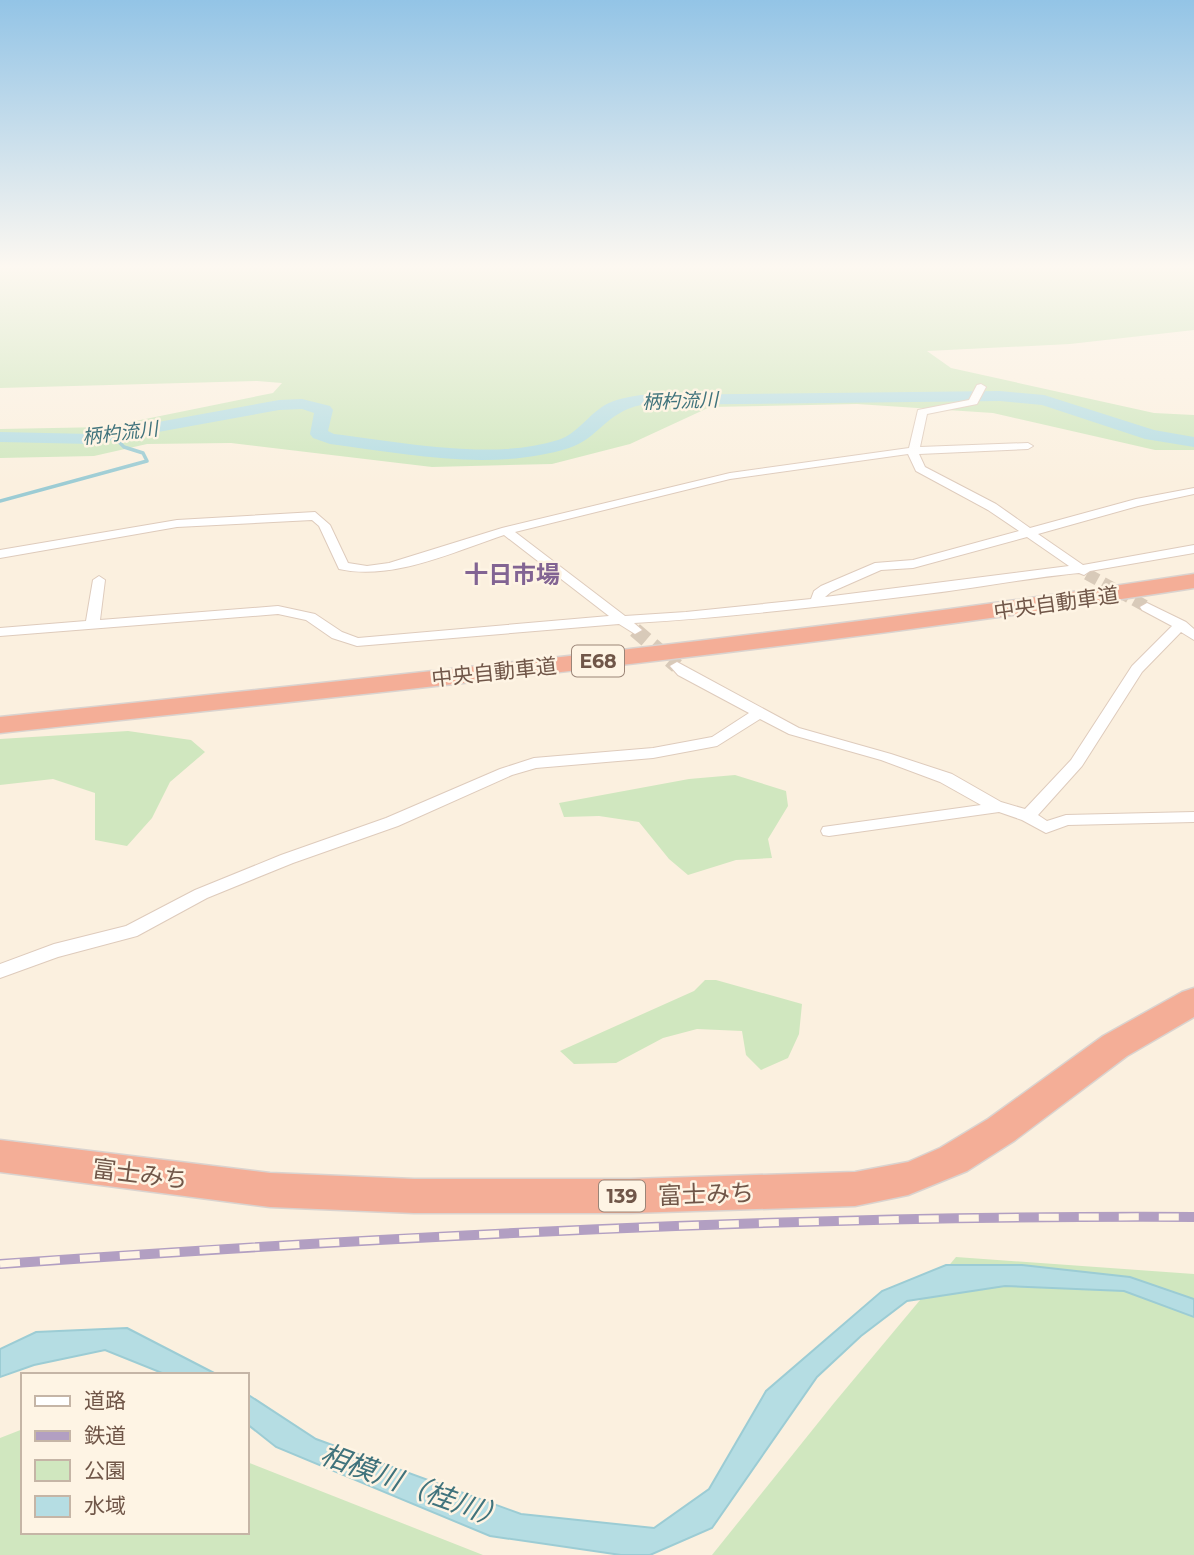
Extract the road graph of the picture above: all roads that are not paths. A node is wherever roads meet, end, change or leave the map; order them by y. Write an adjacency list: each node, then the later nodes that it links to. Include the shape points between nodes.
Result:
1 (981, 387): 3 (street, via 973,402 922,412)
2 (1028, 446): 3 (street)
3 (913, 453): 5 (street, via 889,452 730,476); 6 (street, via 920,469)
4 (1194, 491): 6 (street)
5 (506, 531): 8 (street, via 366,570 343,566 315,516 163,525); 15 (street)
6 (1029, 531): 10 (street); 13 (street, via 913,564 879,566 826,589)
7 (1194, 549): 10 (street)
8 (0, 554)
9 (1194, 568): 22 (highway, 中央自動車道 / E68, via 823,621)
10 (1084, 571): 13 (street)
11 (99, 580): 17 (street)
12 (1194, 581): 24 (highway, 中央自動車道 / E68, via 830,634)
13 (817, 602): 15 (street)
14 (1147, 607): 16 (street)
15 (618, 620): 17 (street, via 367,642 337,635 298,613 278,610); 18 (street)
16 (1181, 625): 20 (street); 26 (street, via 1137,669 1077,763)
17 (92, 626): 19 (street)
18 (635, 630)
19 (0, 632)
20 (1194, 636)
21 (677, 666): 23 (street)
22 (0, 711)
23 (760, 712): 25 (street, via 794,731 946,778); 29 (street, via 717,741 653,753 534,763 506,772 392,822 201,894 131,931)
24 (0, 725)
25 (1001, 807): 26 (street); 28 (street)
26 (1028, 816): 27 (street, via 1046,828 1066,820)
27 (1194, 817)
28 (828, 831)
29 (0, 971)
30 (1194, 1001): 31 (highway, 富士みち / 139, via 1115,1046 952,1160 901,1180 854,1189 414,1196 270,1190)
31 (0, 1156)

